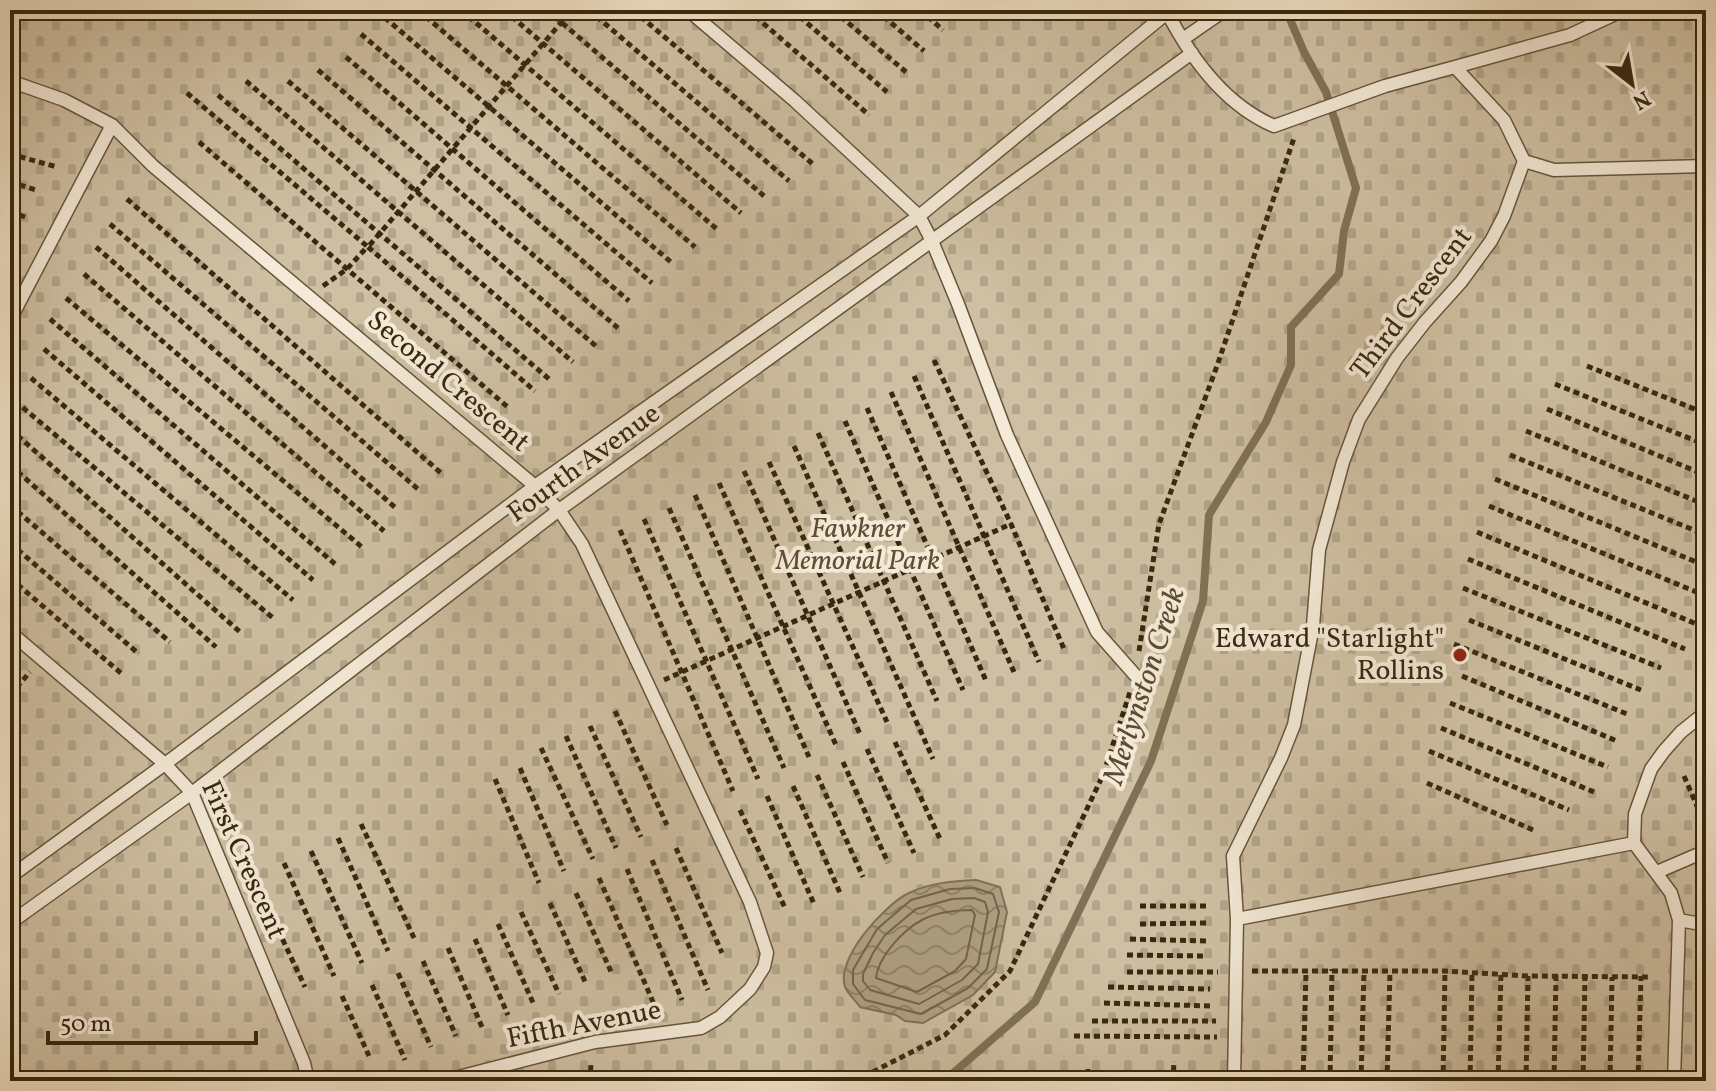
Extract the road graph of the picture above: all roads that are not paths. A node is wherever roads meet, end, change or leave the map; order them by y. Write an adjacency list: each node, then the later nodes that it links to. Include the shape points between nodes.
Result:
1 (688, 10): 12 (lane)
2 (1225, 10): 5 (lane)
3 (1624, 10): 7 (lane, via 1570,35)
4 (1167, 12): 5 (lane); 12 (lane, Fourth Avenue)
5 (1183, 39): 6 (lane)
6 (1192, 53): 7 (lane, via 1229,99 1274,126); 13 (lane, Fourth Avenue)
7 (1455, 67): 10 (lane, via 1504,120)
8 (10, 81): 9 (lane, Second Crescent)
9 (112, 125): 14 (lane); 15 (lane, Second Crescent, via 153,166)
10 (1524, 161): 11 (lane, via 1554,170); 26 (lane, Third Crescent, via 1491,241 1397,358 1359,419 1319,550 1313,626 1294,725 1233,856)
11 (1706, 166)
12 (919, 216): 13 (lane); 15 (lane, Fourth Avenue)
13 (932, 241): 16 (lane, Fourth Avenue); 18 (lane, via 1007,435 1097,632)
14 (10, 320)
15 (535, 486): 16 (lane, Second Crescent); 20 (lane, Fourth Avenue)
16 (559, 510): 21 (lane, Fourth Avenue); 30 (lane, Second Crescent, via 582,544 750,902 767,953 758,979)
17 (10, 632): 20 (lane, First Crescent)
18 (1135, 675)
19 (1706, 712): 22 (lane, via 1681,732 1651,769 1635,814)
20 (165, 764): 21 (lane, First Crescent); 25 (lane, Fourth Avenue)
21 (192, 793): 28 (lane, Fourth Avenue); 31 (lane, First Crescent)
22 (1634, 843): 24 (lane); 26 (lane)
23 (1706, 851): 24 (lane)
24 (1657, 872): 27 (lane)
25 (10, 877)
26 (1237, 919): 33 (lane, Third Crescent)
27 (1679, 920): 29 (lane); 34 (lane)
28 (10, 923)
29 (1706, 925)
30 (730, 1008): 32 (lane, Fifth Avenue, via 701,1028 595,1042)
31 (308, 1081)
32 (443, 1081)
33 (1234, 1081)
34 (1674, 1081)

